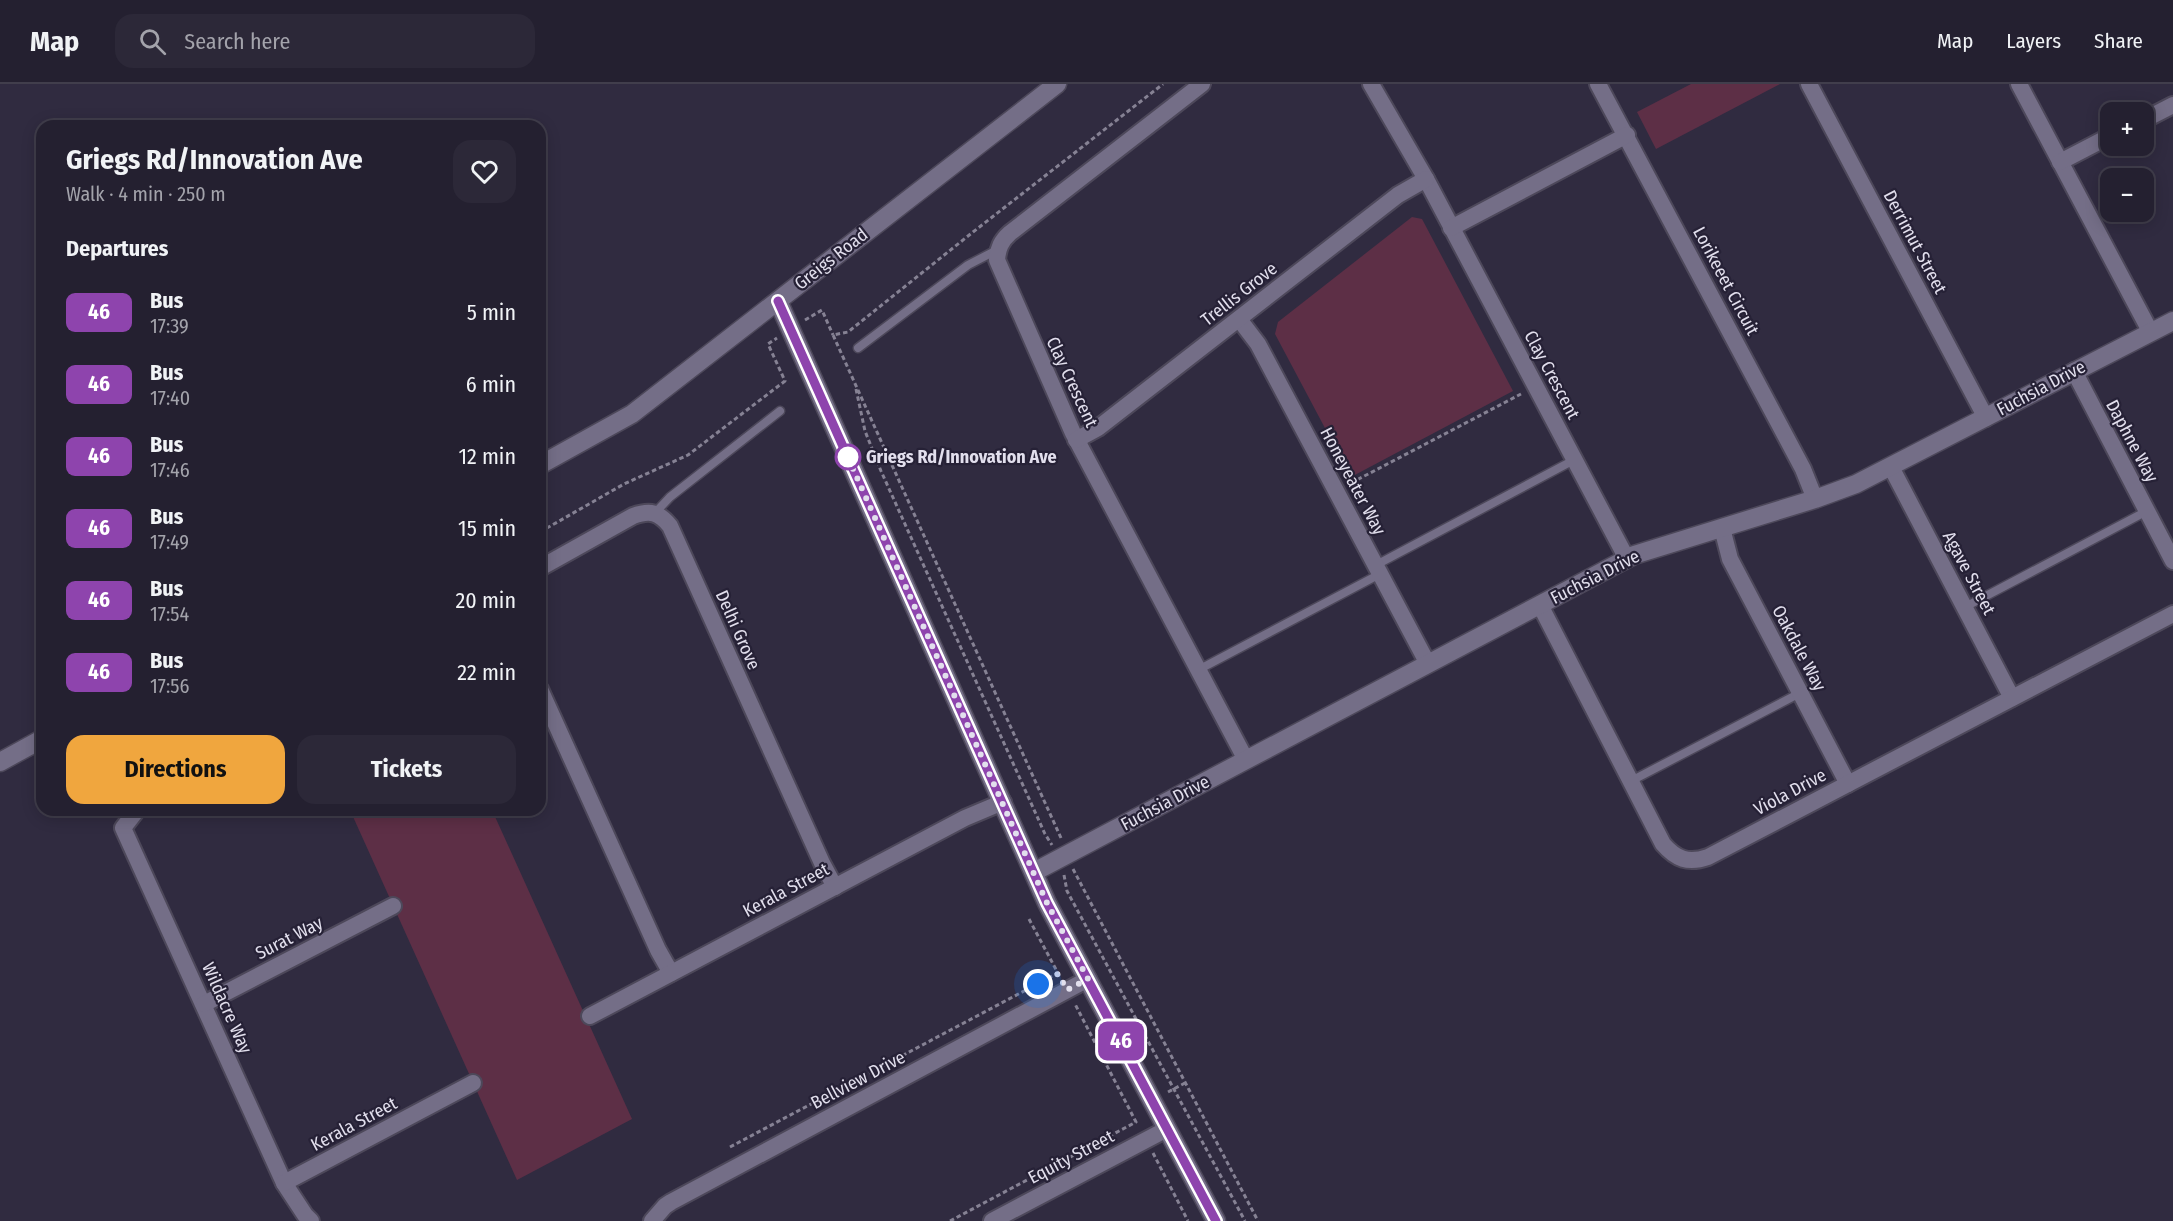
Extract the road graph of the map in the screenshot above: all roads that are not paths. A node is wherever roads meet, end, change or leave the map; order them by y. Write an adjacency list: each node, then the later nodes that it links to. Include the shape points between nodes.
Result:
1 (1057, 84): 15 (street, Greigs Road)
2 (1202, 84): 14 (street, via 1010,233)
3 (1371, 84): 12 (street, Clay Crescent)
4 (1598, 84): 9 (street, Lorikeeet Circuit)
5 (1809, 84): 22 (street, Derrimut Street)
6 (2019, 84): 11 (street)
7 (2173, 105): 8 (street)
8 (2154, 115)
9 (1627, 135): 13 (street); 27 (street, Lorikeeet Circuit, via 1803,469)
10 (2100, 141): 11 (street)
11 (2060, 162): 18 (street)
12 (1426, 179): 13 (street, Clay Crescent); 16 (street, Trellis Grove, via 1398,195)
13 (1452, 228): 24 (street, Clay Crescent)
14 (998, 250): 19 (lane, via 968,264); 23 (street, Clay Crescent, via 1000,271)
15 (778, 301): 25 (street, Greigs Road, via 632,414); 48 (street)
16 (1239, 319): 23 (street, Trellis Grove, via 1098,428); 34 (street, Honeyeater Way, via 1258,344)
17 (2173, 321): 18 (street, Fuchsia Drive)
18 (2150, 331): 20 (street, Fuchsia Drive)
19 (858, 348)
20 (2074, 371): 22 (street, Fuchsia Drive); 28 (street, Daphne Way)
21 (780, 411): 29 (lane, via 670,497)
22 (1986, 418): 26 (street, Fuchsia Drive)
23 (1076, 440): 39 (street, Clay Crescent)
24 (1574, 460): 31 (street, Clay Crescent); 34 (lane)
25 (546, 462)
26 (1891, 466): 27 (street, Fuchsia Drive); 36 (street, Agave Street)
27 (1815, 499): 30 (street, Fuchsia Drive)
28 (2147, 511): 32 (street, Daphne Way); 36 (lane)
29 (656, 513): 33 (street, via 633,516); 51 (street, Delhi Grove, via 670,526)
30 (1722, 528): 31 (street, Fuchsia Drive); 40 (street, Oakdale Way, via 1730,559)
31 (1627, 559): 35 (street, Fuchsia Drive)
32 (2173, 561)
33 (546, 565)
34 (1378, 570): 38 (street, Honeyeater Way); 39 (lane)
35 (1540, 605): 38 (street, Fuchsia Drive); 46 (street, Viola Drive)
36 (1965, 607): 41 (street, Agave Street)
37 (2173, 614): 41 (street, Viola Drive)
38 (1428, 664): 44 (street, Fuchsia Drive)
39 (1198, 670): 44 (street, Clay Crescent)
40 (1800, 693): 46 (lane); 47 (street, Oakdale Way)
41 (2012, 698): 47 (street, Viola Drive)
42 (546, 702): 53 (street)
43 (36, 742): 45 (street)
44 (1246, 760): 50 (street, Fuchsia Drive)
45 (0, 762)
46 (1631, 781): 47 (street, Viola Drive, via 1663,844 1682,860 1697,861)
47 (1848, 784)
48 (1003, 802): 50 (street); 51 (street, Kerala Street)
49 (132, 816): 55 (street, Wildacre Way, via 123,828)
50 (1034, 872): 54 (street)
51 (835, 887): 53 (street, Kerala Street)
52 (393, 906): 55 (street, Surat Way)
53 (671, 973): 56 (street, Kerala Street)
54 (1088, 979): 58 (street); 61 (street, Bellview Drive, via 671,1202)
55 (204, 1004): 59 (street, Wildacre Way)
56 (590, 1016)
57 (473, 1083): 59 (street, Kerala Street)
58 (1167, 1129): 62 (street, Equity Street); 63 (street)
59 (284, 1183): 60 (street, Wildacre Way)
60 (311, 1221)
61 (652, 1221)
62 (992, 1221)
63 (1216, 1221)

